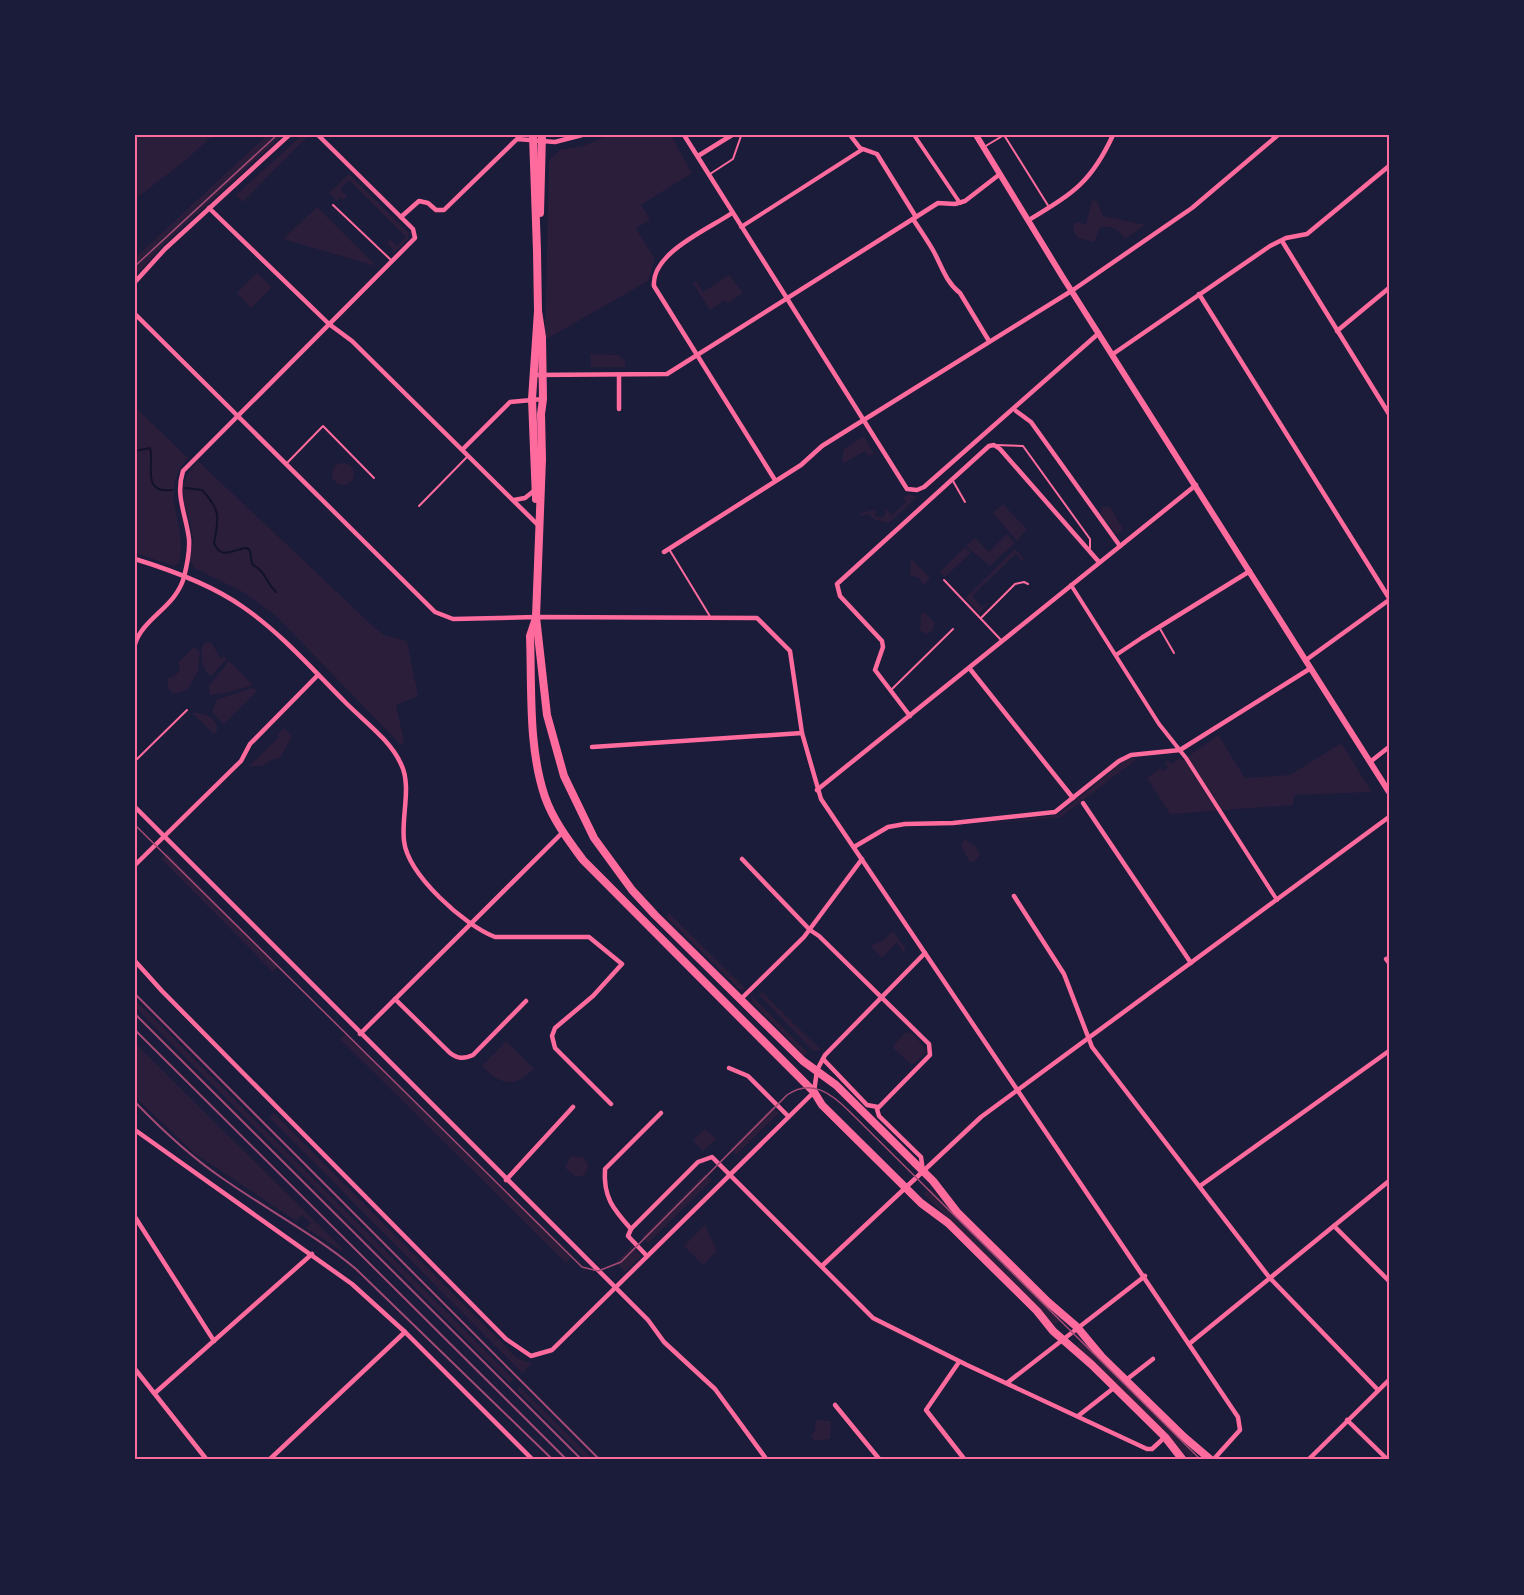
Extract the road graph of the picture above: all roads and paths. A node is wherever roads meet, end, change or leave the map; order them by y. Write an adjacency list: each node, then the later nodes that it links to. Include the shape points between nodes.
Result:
1 (289, 135): 21 (street)
2 (318, 135): 24 (street)
3 (582, 135): 12 (street, via 555,142)
4 (684, 135): 15 (street)
5 (732, 135): 15 (street)
6 (850, 135): 14 (street)
7 (914, 135): 19 (street)
8 (976, 135): 13 (street)
9 (1113, 135): 22 (street, via 1087,180)
10 (1278, 135): 32 (street, via 1198,203)
11 (741, 136): 17 (lane, via 733,159)
12 (537, 137): 24 (street, via 517,139 444,210 419,201); 35 (main road, via 542,182)
13 (984, 147): 18 (street); 22 (lane, via 1004,135)
14 (863, 149): 25 (street, via 877,154); 27 (street)
15 (698, 156): 17 (street)
16 (1389, 166): 28 (street, via 1307,234)
17 (709, 174): 23 (street)
18 (1000, 174): 19 (street); 26 (street)
19 (960, 203): 25 (street, via 938,203)
20 (333, 205): 29 (lane)
21 (209, 208): 30 (street); 37 (street)
22 (1049, 208): 26 (street)
23 (732, 213): 27 (street); 42 (street, via 674,250 654,275 654,285)
24 (401, 217): 29 (street, via 413,229 415,238)
25 (914, 218): 34 (street); 40 (street, via 952,287 960,293)
26 (1029, 220): 32 (street)
27 (741, 227): 34 (street)
28 (1282, 241): 33 (street); 38 (street)
29 (393, 262): 37 (street)
30 (135, 282)
31 (1389, 288): 38 (street)
32 (1073, 290): 39 (street); 40 (street)
33 (1199, 294): 41 (street); 76 (street)
34 (787, 298): 42 (street); 52 (street)
35 (538, 311): 43 (main road); 44 (main road)
36 (135, 314): 51 (street)
37 (329, 324): 51 (street); 54 (street, via 352,341)
38 (1337, 331): 50 (street)
39 (1100, 332): 41 (street); 52 (street, via 917,490 907,489)
40 (989, 342): 52 (street)
41 (1113, 354): 60 (street)
42 (696, 355): 45 (street, via 661,375); 59 (street)
43 (533, 375): 44 (street); 46 (main road)
44 (543, 375): 45 (street); 47 (main road)
45 (619, 375): 48 (street)
46 (532, 399): 47 (street); 54 (street, via 510,402); 61 (main road)
47 (543, 399): 65 (main road)
48 (619, 409)
49 (1016, 411): 66 (street, via 1032,422)
50 (1389, 414)
51 (238, 415): 56 (street); 72 (street, via 183,471 179,489 189,545)
52 (864, 419): 59 (street)
53 (994, 445): 58 (street); 68 (street); 68 (lane, via 1023,446 1090,539)
54 (463, 449): 55 (street)
55 (469, 455): 62 (street); 64 (lane)
56 (286, 464): 57 (lane, via 323,426); 77 (street, via 435,612 453,619)
57 (374, 478)
58 (951, 479): 63 (lane); 91 (street, via 843,576 836,588 881,639 883,647 874,668)
59 (776, 480): 67 (street)
60 (1197, 485): 66 (street); 71 (street)
61 (536, 490): 62 (street); 65 (main road)
62 (514, 500): 65 (street)
63 (965, 502)
64 (418, 506)
65 (537, 525): 77 (main road)
66 (1120, 546): 70 (street)
67 (666, 550): 79 (lane)
68 (1089, 551): 70 (street)
69 (135, 559): 72 (street)
70 (1099, 562): 75 (street)
71 (1250, 571): 80 (street); 87 (street)
72 (184, 577): 84 (street, via 173,600 142,631); 90 (street, via 242,606)
73 (944, 580): 78 (lane)
74 (1028, 584): 78 (lane, via 1016,584)
75 (1071, 585): 83 (street); 86 (street)
76 (1389, 599): 87 (street)
77 (536, 616): 79 (street); 106 (main road, via 530,636 535,748 546,797); 121 (main road, via 547,715 564,776 594,838 632,890)
78 (981, 618): 83 (lane)
79 (711, 619): 94 (street, via 757,618 790,651)
80 (1159, 627): 82 (street); 85 (lane)
81 (953, 629): 91 (lane)
82 (1143, 637): 86 (street)
83 (1002, 641): 89 (street)
84 (135, 644)
85 (1174, 653)
86 (1116, 655): 97 (street)
87 (1306, 660): 88 (street)
88 (1311, 668): 97 (street); 99 (street)
89 (970, 669): 93 (street); 102 (street)
90 (318, 675): 107 (street, via 250,744 241,761); 114 (street, via 391,748 402,765 408,859)
91 (891, 690): 93 (street)
92 (187, 710): 98 (lane)
93 (910, 716): 100 (street)
94 (802, 734): 95 (street); 100 (street)
95 (592, 747)
96 (1389, 747): 99 (street)
97 (1180, 750): 102 (street, via 1122,759); 113 (street)
98 (135, 761)
99 (1370, 762): 101 (street)
100 (817, 790): 108 (street)
101 (1389, 792)
102 (1073, 798): 108 (street, via 1055,812 888,827)
103 (1083, 803): 118 (street)
104 (135, 807): 107 (street)
105 (1389, 818): 113 (street)
106 (563, 832): 114 (street); 130 (main road, via 606,886)
107 (164, 837): 111 (street); 123 (street)
108 (854, 848): 110 (street)
109 (742, 859): 115 (street)
110 (862, 859): 115 (street); 116 (street)
111 (135, 865)
112 (1014, 896): 124 (street, via 1062,970)
113 (1277, 900): 118 (street)
114 (469, 924): 120 (street); 131 (street, via 495,937 589,937 622,964 593,996 555,1028 552,1036 555,1048)
115 (810, 930): 119 (street); 121 (street)
116 (925, 953): 119 (street); 129 (street)
117 (135, 961): 152 (street, via 526,1355 552,1350)
118 (1191, 963): 124 (street)
119 (882, 998): 126 (street); 133 (street, via 927,1041 931,1051)
120 (395, 999): 122 (street, via 457,1058 472,1055); 123 (street)
121 (741, 999): 128 (main road)
122 (526, 1001)
123 (360, 1034): 139 (street)
124 (1089, 1038): 129 (street); 141 (street)
125 (1389, 1051): 141 (street)
126 (823, 1059): 128 (street); 133 (street, via 867,1104)
127 (729, 1068): 135 (street, via 748,1076)
128 (817, 1070): 130 (street); 137 (main road)
129 (1018, 1090): 137 (street, via 981,1117); 149 (street)
130 (813, 1092): 135 (street); 142 (main road)
131 (611, 1104)
132 (573, 1107): 139 (street)
133 (878, 1107): 137 (street, via 879,1116 921,1157)
134 (661, 1113): 145 (street, via 605,1169 608,1203)
135 (788, 1116): 138 (street)
136 (135, 1130): 146 (street)
137 (923, 1170): 142 (street); 153 (main road, via 957,1212)
138 (730, 1173): 145 (street, via 711,1156 702,1158); 147 (street); 148 (street)
139 (506, 1180): 152 (street)
140 (1389, 1181): 144 (street)
141 (1200, 1186): 150 (street)
142 (904, 1187): 148 (street); 155 (main road, via 948,1223)
143 (135, 1217): 156 (street)
144 (1334, 1226): 150 (street); 151 (street)
145 (631, 1229): 147 (street, via 628,1236)
146 (312, 1254): 154 (street); 156 (street)
147 (647, 1256): 152 (street)
148 (823, 1265): 159 (street, via 873,1318)
149 (1145, 1276): 153 (street); 157 (street)
150 (1269, 1277): 157 (street); 165 (street)
151 (1389, 1281)
152 (614, 1287): 174 (street, via 664,1342 705,1378)
153 (1077, 1327): 155 (street); 161 (main road)
154 (405, 1332): 172 (street); 173 (street)
155 (1062, 1339): 163 (street); 164 (main road)
156 (213, 1341): 166 (street)
157 (1190, 1344): 178 (street, via 1241,1422 1240,1430)
158 (1153, 1359): 161 (street)
159 (959, 1362): 163 (street); 176 (street, via 926,1410)
160 (135, 1369): 166 (street)
161 (1126, 1380): 178 (main road)
162 (1389, 1380): 165 (street)
163 (1007, 1383): 168 (street)
164 (1115, 1387): 168 (street); 170 (main road)
165 (1378, 1390): 169 (street)
166 (155, 1393): 171 (street)
167 (835, 1405): 175 (street)
168 (1078, 1416): 170 (street, via 1147,1449)
169 (1347, 1420): 179 (street); 180 (street)
170 (1164, 1437): 177 (main road)
171 (207, 1460)
172 (269, 1460)
173 (533, 1460)
174 (767, 1460)
175 (880, 1460)
176 (965, 1460)
177 (1184, 1460)
178 (1212, 1460)
179 (1308, 1460)
180 (1388, 1460)

